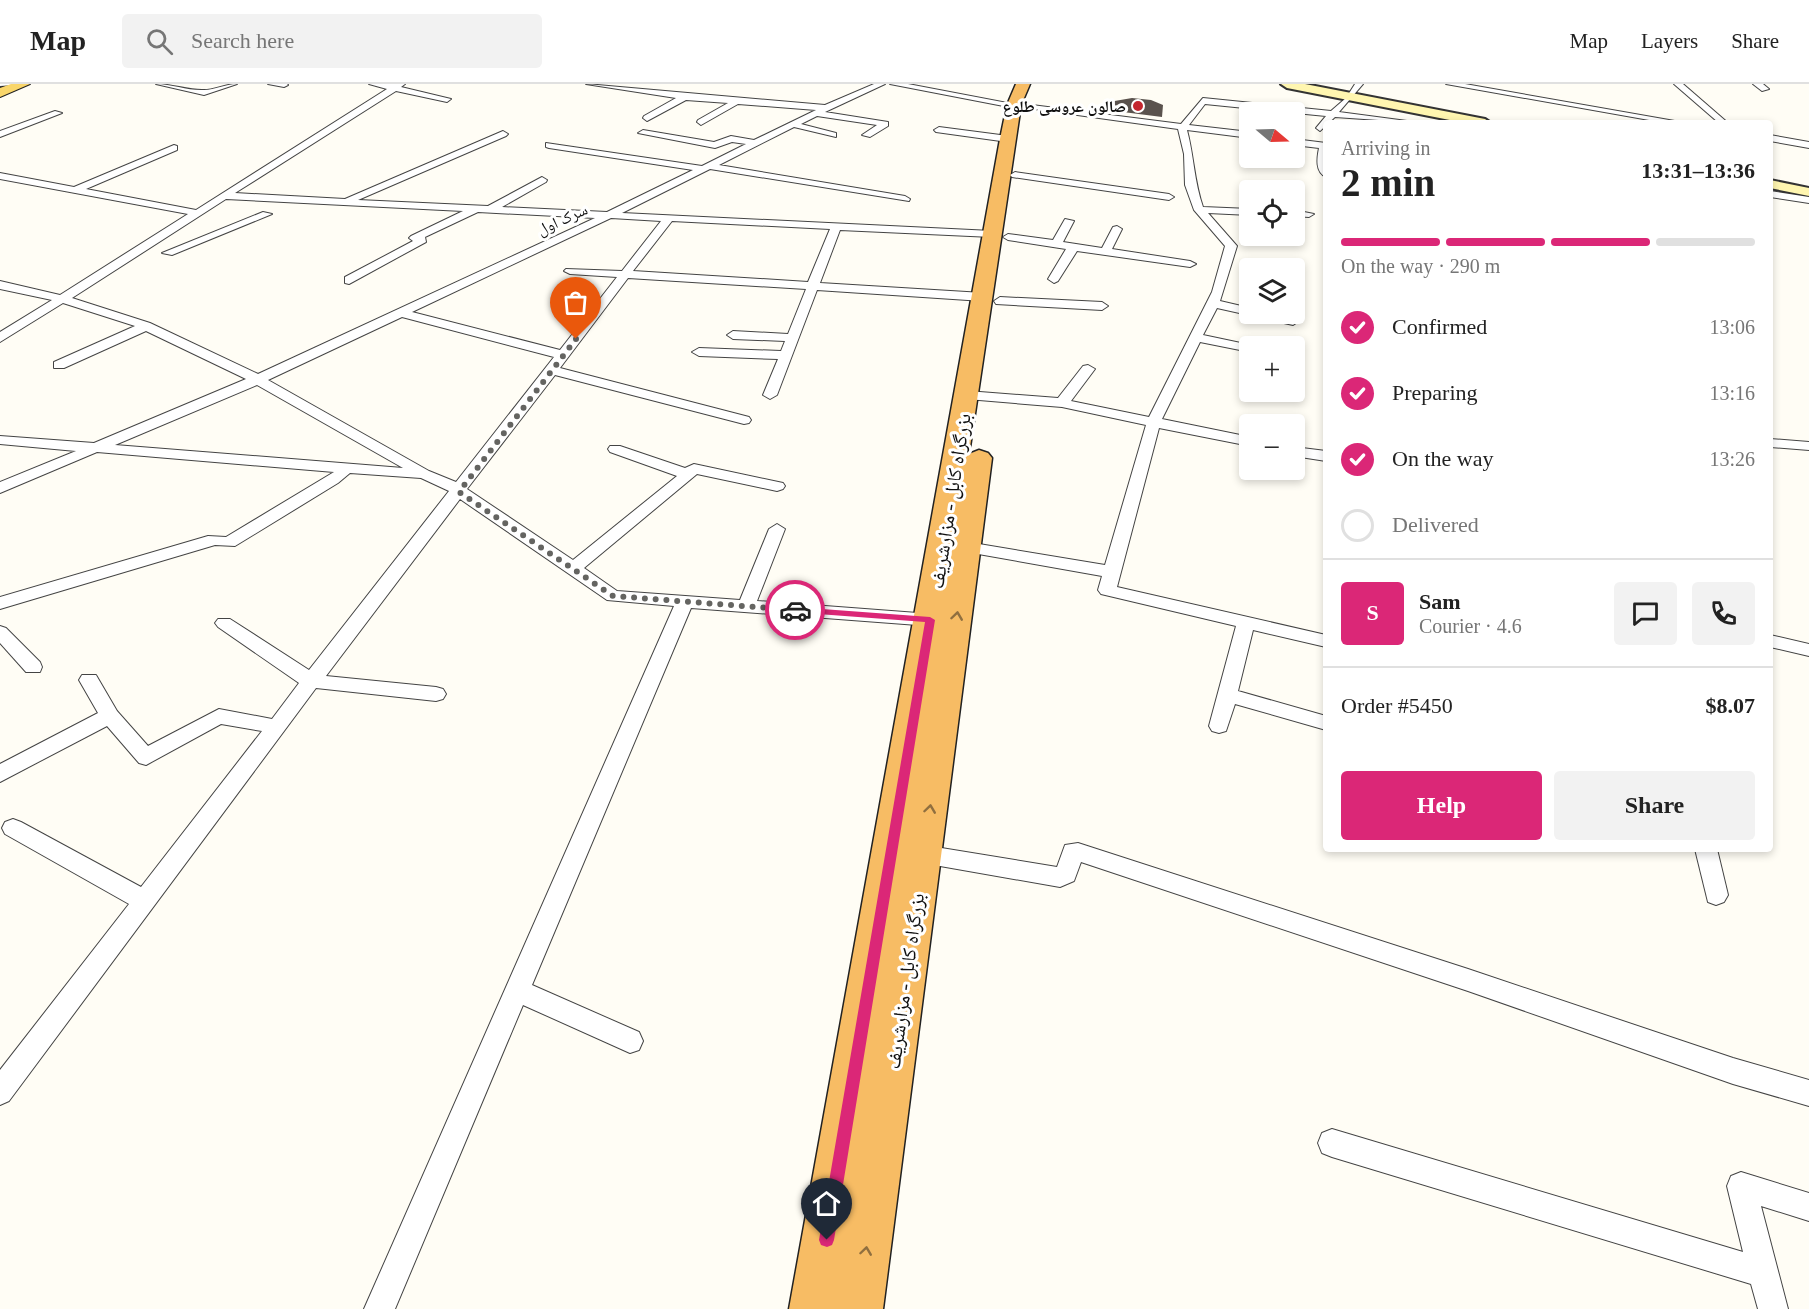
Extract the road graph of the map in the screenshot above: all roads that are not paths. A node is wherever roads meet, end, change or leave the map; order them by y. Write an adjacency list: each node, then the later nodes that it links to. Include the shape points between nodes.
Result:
1 (0, 84): 2 (street)
2 (12, 84): 18 (main road)
3 (23, 84): 18 (main road)
4 (160, 84): 5 (street, via 204,93)
5 (233, 84)
6 (272, 84): 15 (street)
7 (373, 84): 16 (street)
8 (590, 84): 20 (street)
9 (880, 84): 24 (street, سرک اول)
10 (894, 84): 19 (street)
11 (1268, 84): 21 (main road)
12 (1287, 84): 21 (main road)
13 (1359, 84): 21 (street)
14 (1677, 84): 34 (street)
15 (284, 85)
16 (398, 86): 22 (street); 65 (street)
17 (1448, 86): 33 (street, via 1534,94)
18 (0, 91)
19 (1023, 95): 38 (street); 46 (highway, بزرگراه کابل - مزارشریف); 56 (highway, بزرگراه کابل - مزارشریف)
20 (685, 97): 23 (street); 28 (street)
21 (1347, 98): 27 (street); 31 (main road); 32 (main road)
22 (447, 99)
23 (737, 101): 24 (street); 35 (street)
24 (826, 108): 26 (street, سرک اول)
25 (58, 113): 42 (street)
26 (814, 113): 36 (street, سرک اول); 48 (street, via 885,124 867,135)
27 (1335, 113): 29 (street); 30 (street); 38 (street, via 1203,101)
28 (646, 118)
29 (1328, 120)
30 (1394, 120)
31 (1450, 120)
32 (1468, 120)
33 (1667, 120)
34 (1720, 120)
35 (701, 122)
36 (793, 124): 45 (street); 49 (street, سرک اول)
37 (1323, 125): 39 (street)
38 (1182, 128): 44 (street); 74 (street, via 1189,154 1190,185)
39 (1320, 128)
40 (939, 130): 46 (street)
41 (643, 133): 49 (street, via 715,145 731,139)
42 (0, 134)
43 (503, 134): 69 (street)
44 (1239, 134)
45 (833, 135)
46 (1008, 139): 85 (highway, بزرگراه کابل - مزارشریف)
47 (1773, 139): 53 (street)
48 (885, 140)
49 (757, 143): 55 (street, سرک اول)
50 (1305, 143): 52 (street)
51 (549, 145): 55 (street)
52 (1323, 146)
53 (1809, 146)
54 (174, 148): 62 (street)
55 (708, 168): 67 (street); 70 (street, سرک اول)
56 (1015, 175): 66 (street); 85 (highway, بزرگراه کابل - مزارشریف)
57 (0, 176): 62 (street)
58 (542, 180): 72 (street)
59 (1773, 180): 61 (main road)
60 (1773, 185): 63 (main road)
61 (1809, 187)
62 (75, 190): 76 (street)
63 (1809, 192)
64 (1773, 194): 68 (street)
65 (224, 196): 69 (street); 76 (street)
66 (1169, 197)
67 (905, 199)
68 (1809, 200)
69 (344, 201): 71 (street)
70 (639, 201): 73 (street); 81 (street, سرک اول)
71 (477, 209): 72 (street); 94 (street)
72 (490, 209): 81 (street)
73 (667, 210): 78 (street); 81 (street); 83 (street); 92 (street)
74 (1199, 210): 75 (street); 99 (street, via 1232,246)
75 (1239, 212)
76 (197, 213): 97 (street)
77 (267, 213): 89 (street)
78 (714, 214)
79 (1305, 214): 80 (street)
80 (1310, 214)
81 (609, 215): 102 (street, سرک اول)
82 (1069, 221): 86 (street)
83 (836, 227): 85 (street); 96 (street)
84 (1117, 229): 88 (street)
85 (1000, 236): 86 (street); 98 (highway, بزرگراه کابل - مزارشریف)
86 (1056, 244): 87 (street)
87 (1073, 247): 88 (street); 93 (street)
88 (1105, 252): 90 (street)
89 (168, 254)
90 (1190, 264)
91 (570, 271): 92 (street)
92 (626, 274): 96 (street); 110 (street)
93 (1053, 279)
94 (349, 280)
95 (0, 285): 97 (street)
96 (813, 286): 98 (street); 106 (street)
97 (64, 298): 103 (street); 105 (street)
98 (992, 299): 100 (street); 117 (highway, بزرگراه کابل - مزارشریف)
99 (1215, 304): 101 (street); 107 (street)
100 (1102, 306)
101 (1239, 309)
102 (399, 312): 110 (street); 115 (street, سرک اول)
103 (146, 326): 112 (street); 115 (street)
104 (733, 335): 106 (street)
105 (0, 338)
106 (793, 338): 111 (street)
107 (1197, 338): 108 (street); 120 (street)
108 (1239, 346)
109 (699, 352): 111 (street)
110 (563, 355): 114 (street)
111 (786, 355): 116 (street)
112 (59, 365)
113 (1088, 369): 118 (street)
114 (551, 370): 119 (street); 134 (street)
115 (256, 380): 125 (street, سرک اول); 130 (street)
116 (770, 395)
117 (977, 395): 118 (street); 136 (highway, بزرگراه کابل - مزارشریف); 142 (highway, بزرگراه کابل - مزارشریف)
118 (1062, 403): 120 (street)
119 (744, 420)
120 (1154, 421): 121 (street); 138 (street)
121 (1239, 440)
122 (0, 441): 125 (street)
123 (1773, 443): 124 (street)
124 (1809, 446)
125 (93, 448): 129 (street); 133 (street, سرک اول)
126 (615, 449): 131 (street)
127 (1305, 453): 128 (street)
128 (1323, 456)
129 (347, 468): 130 (street); 140 (street, via 229,542 214,540)
130 (424, 474): 134 (street)
131 (687, 474): 132 (street, via 703,469); 137 (street)
132 (777, 486)
133 (0, 488)
134 (459, 492): 137 (street); 151 (street)
135 (777, 529): 141 (street)
136 (967, 547): 138 (street); 161 (highway, بزرگراه کابل - مزارشریف, one-way to 136)
137 (573, 569): 139 (street, via 613,596)
138 (1112, 572): 143 (street, via 1107,590)
139 (685, 602): 141 (street); 164 (street)
140 (0, 603)
141 (746, 606): 142 (street)
142 (930, 620): 172 (highway, بزرگراه کابل - مزارشریف)
143 (1246, 621): 146 (street); 153 (street)
144 (224, 623): 151 (street)
145 (0, 632): 149 (street)
146 (1323, 640)
147 (1773, 641): 148 (street)
148 (1809, 650)
149 (33, 667)
150 (89, 680): 154 (street)
151 (311, 681): 152 (street); 156 (street)
152 (436, 694)
153 (1229, 695): 155 (street); 157 (street)
154 (110, 716): 156 (street, via 146,757 219,716); 158 (street)
155 (1323, 722)
156 (277, 726): 163 (street)
157 (1220, 726)
158 (0, 774)
159 (13, 828): 163 (street)
160 (1707, 852): 162 (street)
161 (923, 854): 167 (street, via 1059,877 1066,874 1073,852 1078,852); 173 (highway, بزرگراه کابل - مزارشریف, one-way to 161)
162 (1716, 895)
163 (145, 901): 166 (street)
164 (517, 990): 165 (street); 171 (street)
165 (630, 1041)
166 (0, 1092)
167 (1809, 1093)
168 (1332, 1143): 170 (street)
169 (1809, 1207): 170 (street, via 1742,1186)
170 (1764, 1273): 174 (street)
171 (379, 1309)
172 (815, 1309)
173 (857, 1309)
174 (1773, 1309)

